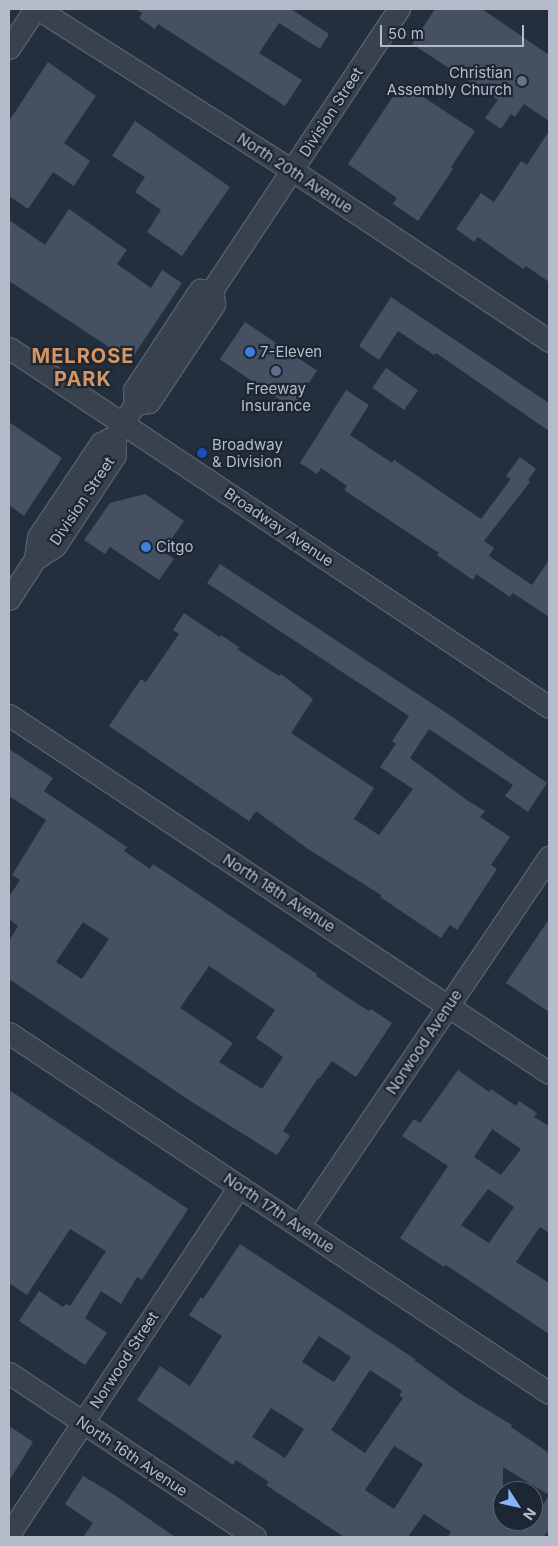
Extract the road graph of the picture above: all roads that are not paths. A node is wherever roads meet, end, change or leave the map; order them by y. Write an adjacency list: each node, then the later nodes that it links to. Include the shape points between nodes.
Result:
1 (37, 9): 3 (street); 4 (street, North 20th Avenue)
2 (398, 9): 4 (street, Division Street)
3 (9, 48)
4 (292, 170): 5 (street, North 20th Avenue); 7 (street, Division Street, via 212,290 214,304 149,402 134,404)
5 (549, 341)
6 (9, 348): 7 (street, Broadway Avenue)
7 (119, 429): 8 (street, Division Street, via 115,455 55,546 35,559); 9 (street, Broadway Avenue)
8 (9, 599)
9 (549, 707)
10 (9, 715): 12 (street, North 18th Avenue)
11 (549, 857): 12 (street, Norwood Avenue)
12 (449, 1005): 14 (street, North 18th Avenue); 16 (street, Norwood Avenue)
13 (9, 1033): 15 (street, North 17th Avenue)
14 (549, 1073)
15 (239, 1186): 16 (street, North 17th Avenue); 19 (street, Norwood Street)
16 (299, 1226): 18 (street, North 17th Avenue)
17 (9, 1373): 19 (street, North 16th Avenue)
18 (549, 1393)
19 (82, 1423): 20 (street, Norwood Street); 21 (street, North 16th Avenue)
20 (9, 1534)
21 (255, 1537)

